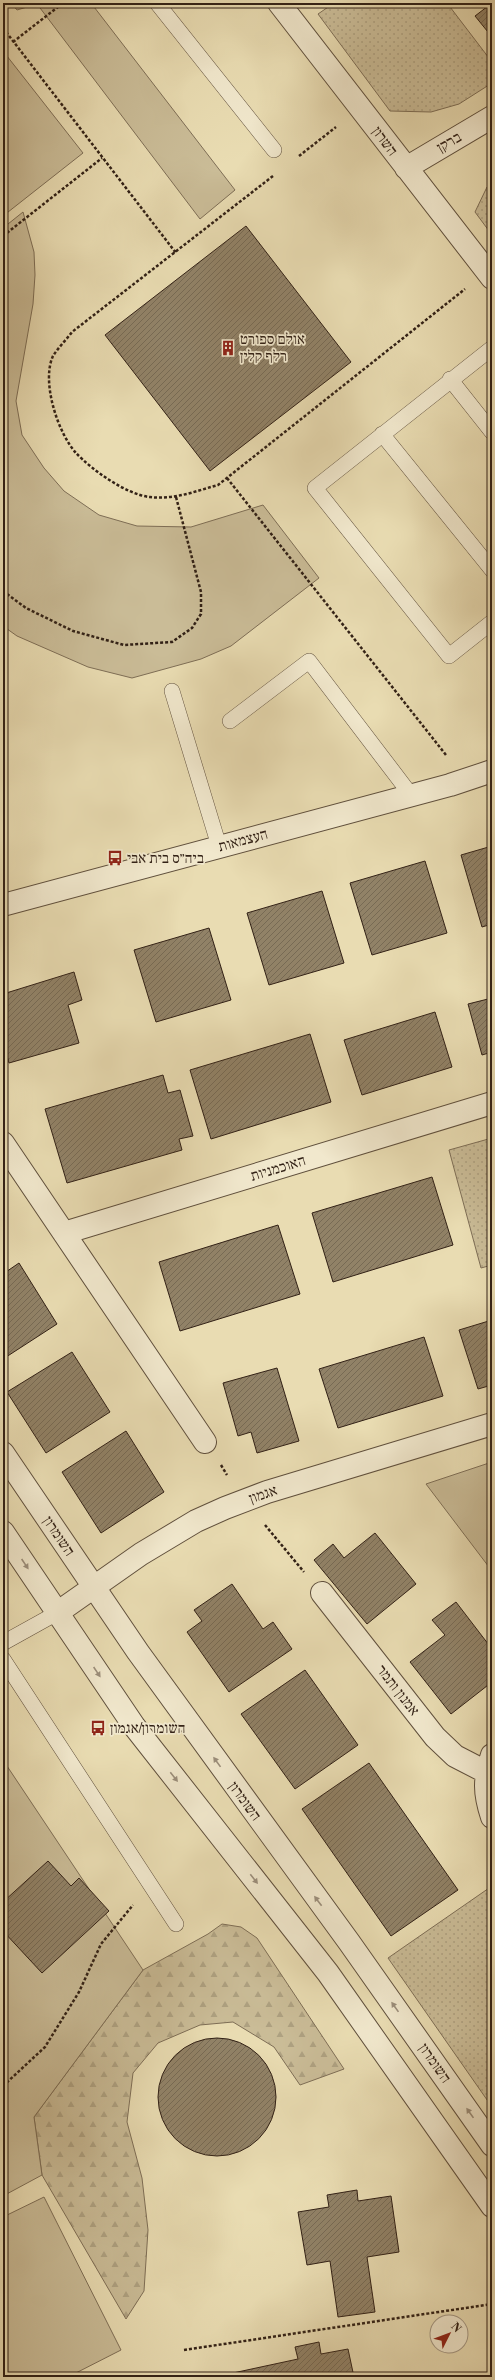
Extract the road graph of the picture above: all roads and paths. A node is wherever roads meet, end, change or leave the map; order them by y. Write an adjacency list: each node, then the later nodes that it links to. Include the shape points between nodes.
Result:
1 (63, 3): 5 (path)
2 (157, 3): 8 (lane)
3 (279, 3): 6 (street, השרון)
4 (3, 28): 5 (path)
5 (13, 42): 9 (path)
6 (360, 108): 10 (path); 11 (street, השרון)
7 (492, 117): 11 (street, ברקן)
8 (274, 150)
9 (102, 158): 13 (path); 14 (path)
10 (293, 161)
11 (406, 168): 15 (street, השרון)
12 (274, 175): 14 (path)
13 (3, 236)
14 (176, 253): 21 (path, via 72,332 53,357 49,379 53,411 75,452 112,483 149,497)
15 (490, 274): 20 (path)
16 (492, 348): 17 (lane)
17 (450, 380): 18 (lane); 19 (lane)
18 (492, 432)
19 (382, 434): 22 (lane); 24 (lane, via 315,488 449,656)
20 (227, 478): 21 (path, via 218,485); 27 (path)
21 (176, 497): 23 (path, via 201,592 202,614 192,628 172,642 124,645 73,632 26,608)
22 (492, 570)
23 (3, 591)
24 (492, 622)
25 (172, 691): 29 (lane)
26 (230, 721): 28 (lane, via 309,661)
27 (483, 773): 28 (street, העצמאות)
28 (411, 795): 29 (street, העצמאות)
29 (219, 846): 30 (street, העצמאות)
30 (3, 904)
31 (492, 1103): 33 (street, האוכמניות)
32 (3, 1143): 33 (street)
33 (64, 1233): 35 (street)
34 (492, 1424): 37 (street, אגמון)
35 (205, 1442): 37 (path)
36 (3, 1453): 39 (street, השומרון)
37 (244, 1501): 39 (street, אגמון, via 196,1521 140,1554); 40 (path)
38 (3, 1532): 41 (street, one-way to 41)
39 (93, 1587): 41 (street, אגמון); 49 (street, השומרון, one-way to 39)
40 (322, 1593): 44 (street, אמנון ותמר, via 435,1737 455,1756)
41 (57, 1613): 42 (lane); 50 (street, one-way to 50, via 134,1726 328,1973)
42 (3, 1643)
43 (3, 1659): 46 (lane)
44 (489, 1764): 45 (street, אמנון ותמר, via 485,1796)
45 (492, 1817)
46 (150, 1884): 47 (lane); 48 (path, via 101,1944 79,1992 45,2047)
47 (176, 1924)
48 (3, 2086)
49 (492, 2145)
50 (492, 2206)
51 (492, 2304): 52 (path)
52 (184, 2350)

